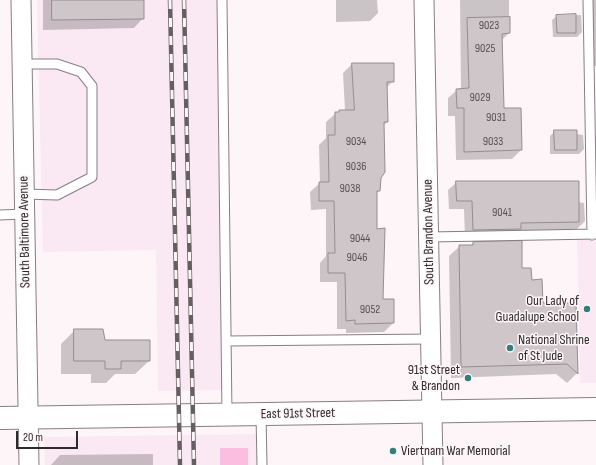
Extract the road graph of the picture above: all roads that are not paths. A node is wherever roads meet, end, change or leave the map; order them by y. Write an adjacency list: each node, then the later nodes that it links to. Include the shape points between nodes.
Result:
1 (21, 0): 5 (street, South Baltimore Avenue)
2 (222, 0): 12 (lane)
3 (424, 0): 10 (street, South Brandon Avenue)
4 (588, 0): 9 (lane)
5 (22, 64): 6 (street, South Baltimore Avenue); 6 (lane, via 57,64 81,72 92,86 92,177 57,195)
6 (24, 194): 7 (street, South Baltimore Avenue)
7 (24, 214): 8 (lane); 18 (street, South Baltimore Avenue)
8 (0, 215)
9 (594, 235): 10 (lane)
10 (429, 237): 11 (street, South Brandon Avenue)
11 (431, 339): 12 (lane); 14 (street, South Brandon Avenue)
12 (227, 341): 15 (lane)
13 (596, 409): 14 (street, East 91st Street)
14 (432, 411): 16 (street, East 91st Street); 21 (street, South Brandon Avenue)
15 (227, 414): 16 (street, East 91st Street); 18 (street, East 91st Street)
16 (261, 414): 20 (lane)
17 (0, 418): 18 (street, East 91st Street)
18 (28, 418): 19 (street, South Baltimore Avenue)
19 (29, 465)
20 (262, 465)
21 (433, 465)

